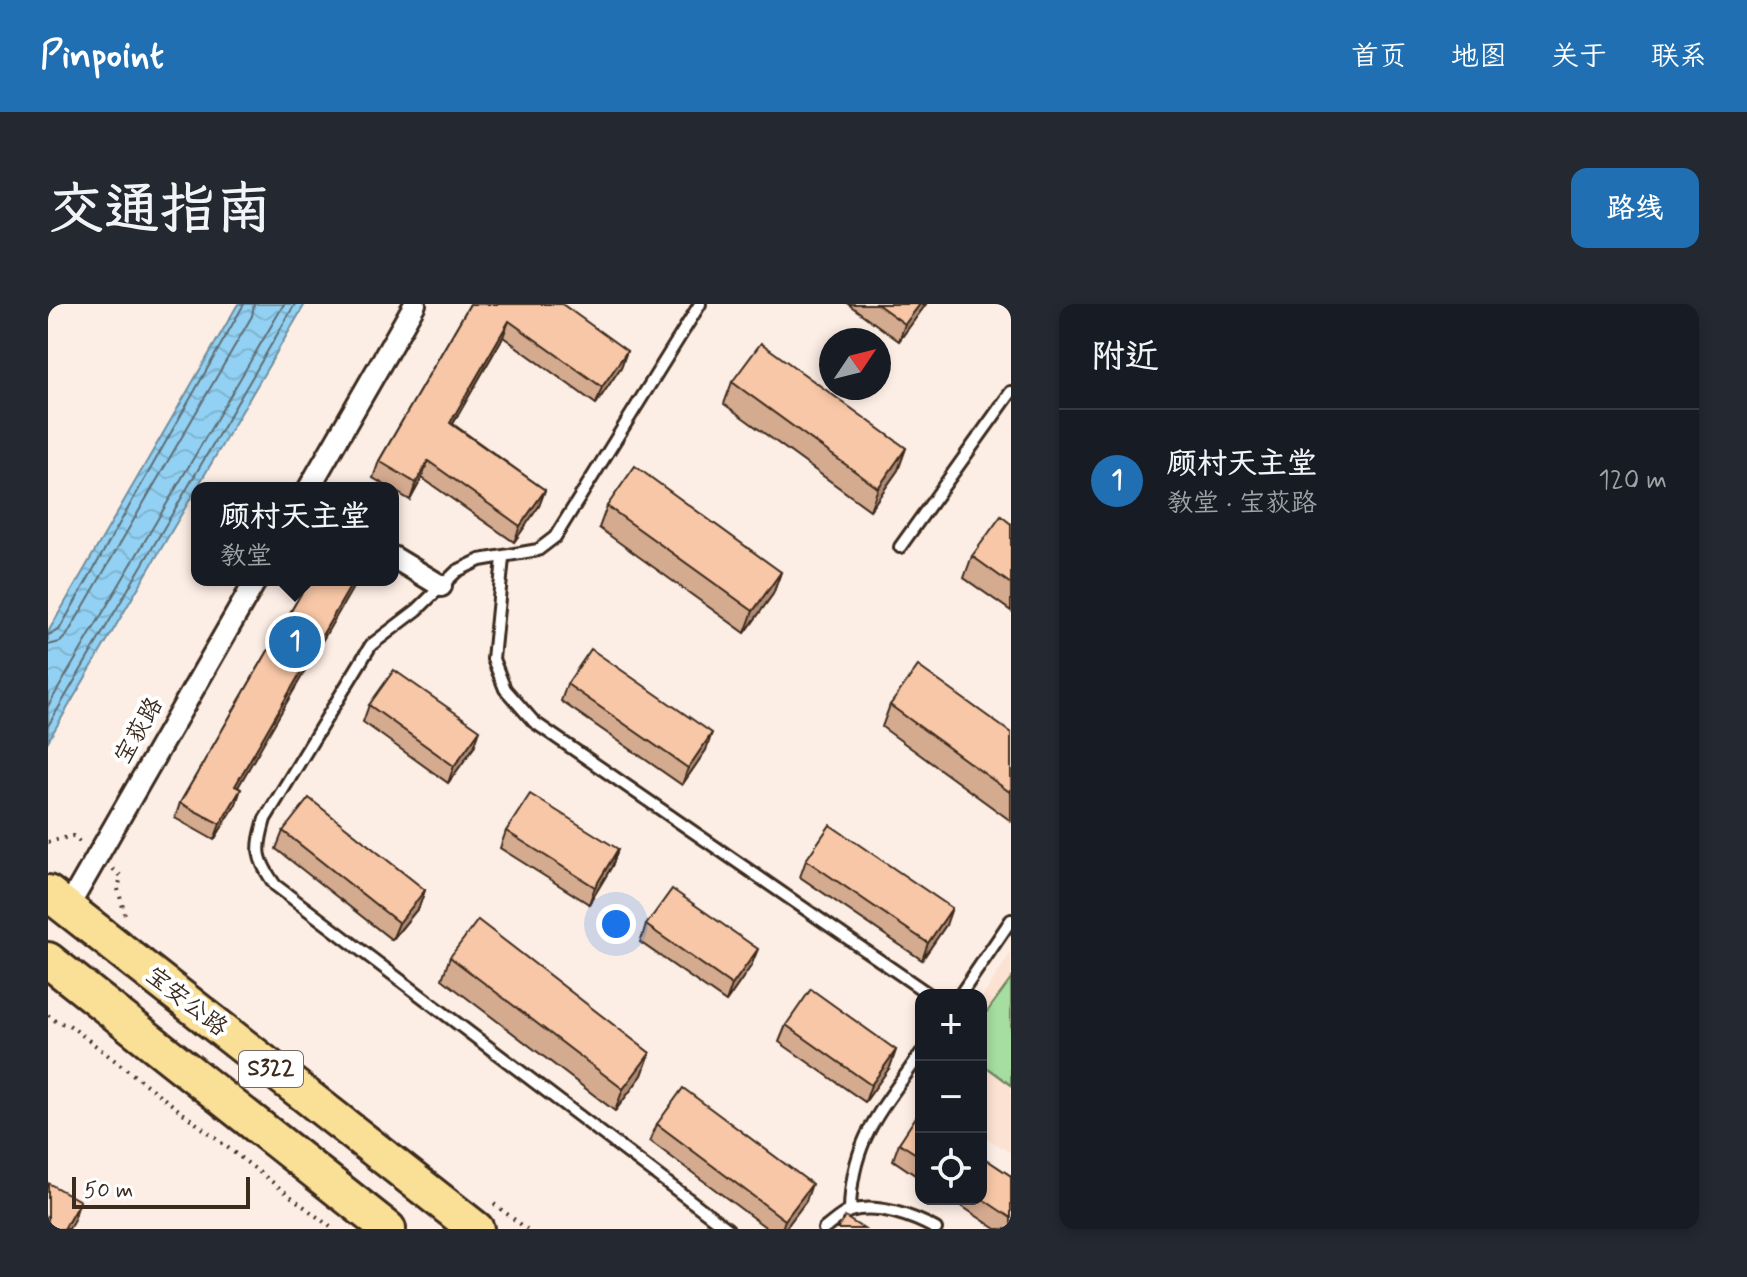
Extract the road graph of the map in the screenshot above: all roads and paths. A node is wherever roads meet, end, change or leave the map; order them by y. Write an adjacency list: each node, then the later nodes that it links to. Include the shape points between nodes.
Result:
1 (415, 304): 4 (street)
2 (700, 304): 6 (lane, via 555,537 538,550)
3 (1011, 392): 5 (lane)
4 (312, 482)
5 (900, 547)
6 (503, 558): 9 (lane, via 480,560); 17 (lane, via 493,659 505,689 534,722)
7 (399, 561): 9 (street)
8 (252, 586): 13 (street, 宝荻路)
9 (441, 586): 25 (lane, via 371,645 265,819 259,863 275,885)
10 (73, 836): 11 (path)
11 (48, 842)
12 (121, 876): 15 (path, via 119,903)
13 (58, 901): 24 (main road, 宝安公路 / S322)
14 (1011, 920): 18 (lane)
15 (131, 924)
16 (48, 960): 23 (main road, S322)
17 (921, 989)
18 (964, 989)
19 (48, 1015): 22 (path, via 69,1025)
20 (916, 1061): 21 (lane, via 862,1139 854,1162)
21 (850, 1211): 26 (lane); 27 (lane, via 896,1213)
22 (333, 1229)
23 (388, 1229)
24 (476, 1229)
25 (728, 1229)
26 (824, 1229)
27 (936, 1229)

